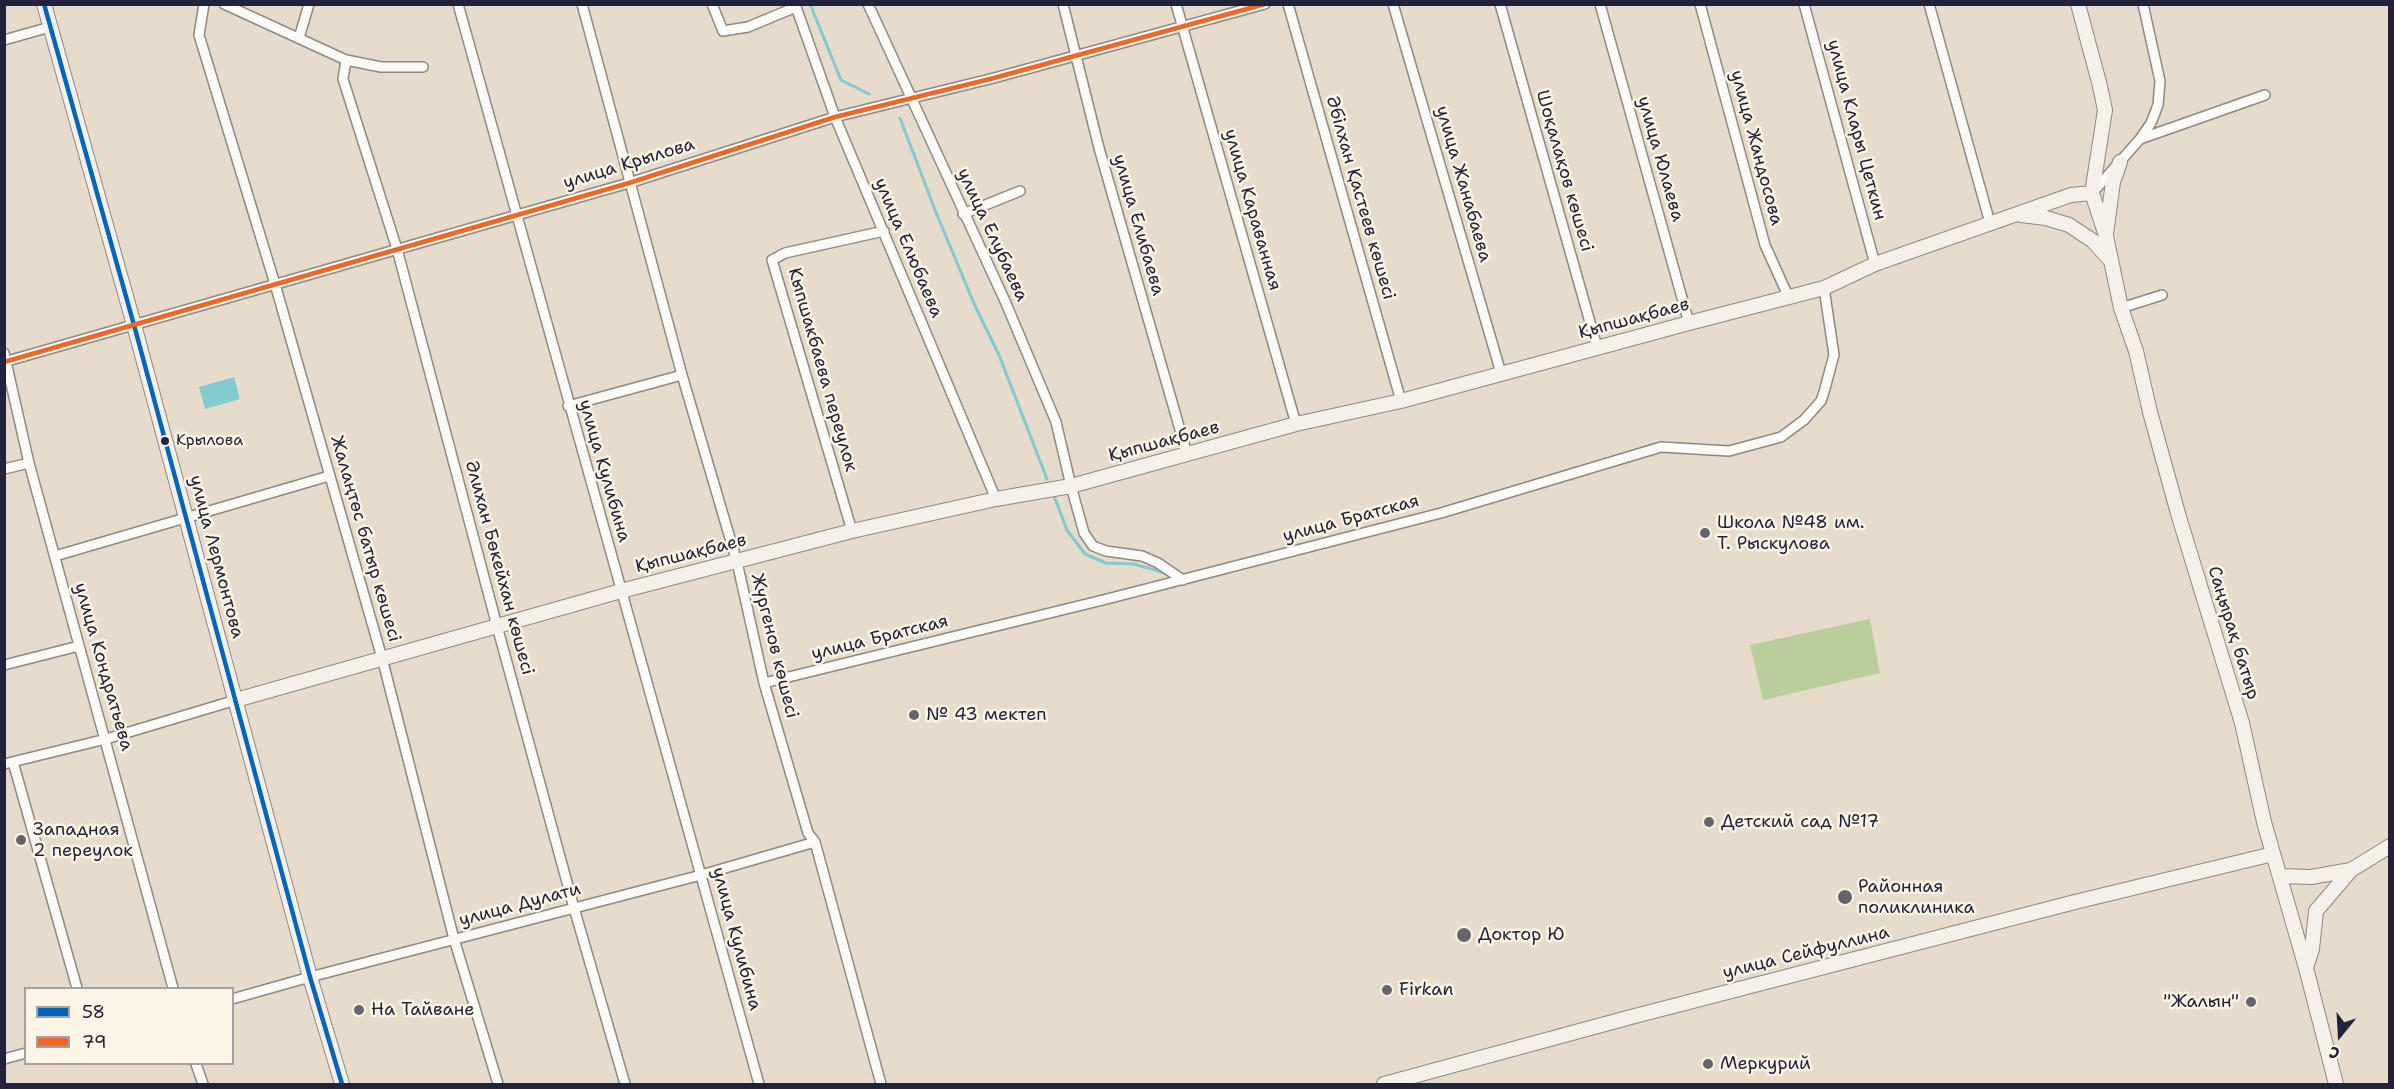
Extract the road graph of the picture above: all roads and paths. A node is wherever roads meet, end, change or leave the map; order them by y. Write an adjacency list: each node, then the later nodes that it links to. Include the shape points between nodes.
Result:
1 (44, 4): 22 (street, улица Лермонтова)
2 (204, 4): 46 (street, Жалаңтөс батыр көшесі, via 199,35)
3 (224, 4): 24 (street)
4 (309, 4): 24 (street)
5 (458, 4): 39 (street, улица Кулибина)
6 (582, 4): 34 (street, Жүргенов көшесі)
7 (712, 4): 21 (street, улица Елюбаева, via 723,31 748,27)
8 (868, 4): 30 (street, улица Елубаева)
9 (1064, 4): 26 (street, улица Елибаева)
10 (1176, 4): 23 (street, улица Караванная)
11 (1265, 4): 23 (street, улица Крылова)
12 (1288, 4): 57 (street, Әбілхан Қастеев көшесі)
13 (1393, 4): 55 (street, улица Жанабаева)
14 (1500, 4): 53 (street, Шоқалақов көшесі)
15 (1600, 4): 51 (street, улица Юлаева)
16 (1700, 4): 49 (street, улица Жандосова, via 1766,245)
17 (1804, 4): 45 (street, улица Клары Цеткин)
18 (1929, 4): 40 (street)
19 (2078, 4): 36 (street, via 2105,110)
20 (2143, 4): 32 (street, via 2160,81 2158,105)
21 (796, 6): 31 (street, улица Елюбаева)
22 (50, 27): 25 (street); 52 (street, улица Лермонтова)
23 (1183, 28): 26 (street, улица Крылова); 59 (street, улица Караванная)
24 (299, 38): 27 (street)
25 (4, 40)
26 (1077, 54): 30 (street, улица Крылова); 60 (street, улица Елибаева, via 1099,148)
27 (346, 60): 28 (street, via 381,67); 43 (street, Әлихан Бөкейхан көшесі, via 343,79)
28 (423, 67)
29 (2265, 95): 32 (street)
30 (910, 98): 31 (street, улица Крылова); 37 (street, улица Елубаева)
31 (835, 117): 34 (street, улица Крылова); 41 (street, улица Елюбаева)
32 (2140, 138): 33 (street)
33 (2120, 162): 36 (street); 42 (street, via 2113,182)
34 (629, 183): 39 (street, улица Крылова); 56 (street, Жүргенов көшесі)
35 (1020, 191): 37 (street)
36 (2092, 193): 38 (street, Қыпшақбаев, via 2071,195); 42 (street, Саңырақ батыр)
37 (963, 214): 64 (street, улица Елубаева, via 1056,422)
38 (2016, 214): 40 (street, Қыпшақбаев); 44 (street, via 2069,225 2093,241)
39 (515, 216): 43 (street, улица Крылова); 58 (street, улица Кулибина)
40 (1990, 223): 45 (street, Қыпшақбаев)
41 (884, 231): 65 (street, улица Елюбаева); 67 (street, Кыпшакбаева переулок, via 785,253 772,260)
42 (2106, 236): 44 (street, Саңырақ батыр)
43 (397, 249): 46 (street, улица Крылова); 72 (street, Әлихан Бөкейхан көшесі)
44 (2110, 260): 50 (street, Саңырақ батыр)
45 (1875, 264): 47 (street, Қыпшақбаев)
46 (275, 284): 52 (street, улица Крылова); 63 (street, Жалаңтөс батыр көшесі)
47 (1824, 288): 49 (street, Қыпшақбаев); 70 (street, улица Братская, via 1834,355 1824,392 1804,420 1781,437 1729,451 1661,447 1441,513)
48 (2162, 295): 50 (street)
49 (1789, 298): 51 (street, Қыпшақбаев)
50 (2121, 308): 82 (street, Саңырақ батыр, via 2136,351 2178,518 2242,723)
51 (1689, 322): 53 (street, Қыпшақбаев)
52 (134, 325): 54 (street, улица Крылова); 66 (street, улица Лермонтова)
53 (1597, 347): 55 (street, Қыпшақбаев)
54 (5, 359): 61 (street, улица Кондратьева)
55 (1501, 373): 57 (street, Қыпшақбаев)
56 (682, 375): 58 (street); 69 (street, Жүргенов көшесі)
57 (1401, 401): 59 (street, Қыпшақбаев)
58 (568, 406): 71 (street, улица Кулибина)
59 (1296, 424): 60 (street, Қыпшақбаев)
60 (1186, 454): 64 (street, Қыпшақбаев)
61 (29, 463): 62 (street); 68 (street, улица Кондратьева)
62 (4, 468)
63 (329, 476): 66 (street); 74 (street, Жалаңтөс батыр көшесі)
64 (1071, 486): 65 (street, Қыпшақбаев); 70 (street, улица Елубаева, via 1084,533 1093,546 1142,555)
65 (996, 499): 67 (street, Қыпшақбаев)
66 (186, 518): 68 (street); 77 (street, улица Лермонтова)
67 (852, 531): 69 (street, Қыпшақбаев)
68 (55, 556): 73 (street, улица Кондратьева)
69 (737, 562): 71 (street, Қыпшақбаев); 76 (street, Жүргенов көшесі)
70 (1182, 580): 76 (street, улица Братская)
71 (621, 591): 72 (street, Қыпшақбаев); 84 (street, улица Кулибина)
72 (497, 626): 74 (street, Қыпшақбаев); 86 (street, Әлихан Бөкейхан көшесі)
73 (80, 646): 75 (street); 78 (street, улица Кондратьева)
74 (382, 658): 77 (street, Қыпшақбаев); 87 (street, Жалаңтөс батыр көшесі)
75 (4, 665)
76 (764, 683): 80 (street, Жүргенов көшесі, via 808,833)
77 (236, 700): 78 (street); 89 (street, улица Лермонтова)
78 (106, 739): 79 (street); 91 (street, улица Кондратьева)
79 (9, 763): 90 (street)
80 (815, 842): 84 (street, улица Дулати); 102 (street, Жүргенов көшесі)
81 (2390, 846): 83 (street)
82 (2273, 854): 85 (street, Саңырақ батыр); 96 (street, улица Сейфуллина, via 1630,1017)
83 (2351, 870): 85 (street, via 2311,877); 88 (street, via 2316,911)
84 (702, 875): 86 (street, улица Дулати); 101 (street, улица Кулибина)
85 (2280, 876): 88 (street, Саңырақ батыр)
86 (574, 908): 87 (street, улица Дулати); 100 (street, Әлихан Бөкейхан көшесі)
87 (454, 939): 89 (street, улица Дулати); 99 (street, Жалаңтөс батыр көшесі)
88 (2306, 968): 104 (street, Саңырақ батыр)
89 (310, 977): 92 (street, улица Дулати); 98 (street, улица Лермонтова)
90 (77, 987)
91 (173, 987)
92 (234, 998)
93 (24, 1054): 94 (street)
94 (4, 1059)
95 (196, 1065): 97 (street)
96 (1414, 1081): 103 (street, улица Сейфуллина)
97 (203, 1084)
98 (342, 1084)
99 (498, 1084)
100 (625, 1084)
101 (759, 1084)
102 (881, 1084)
103 (1384, 1084)
104 (2336, 1084)

